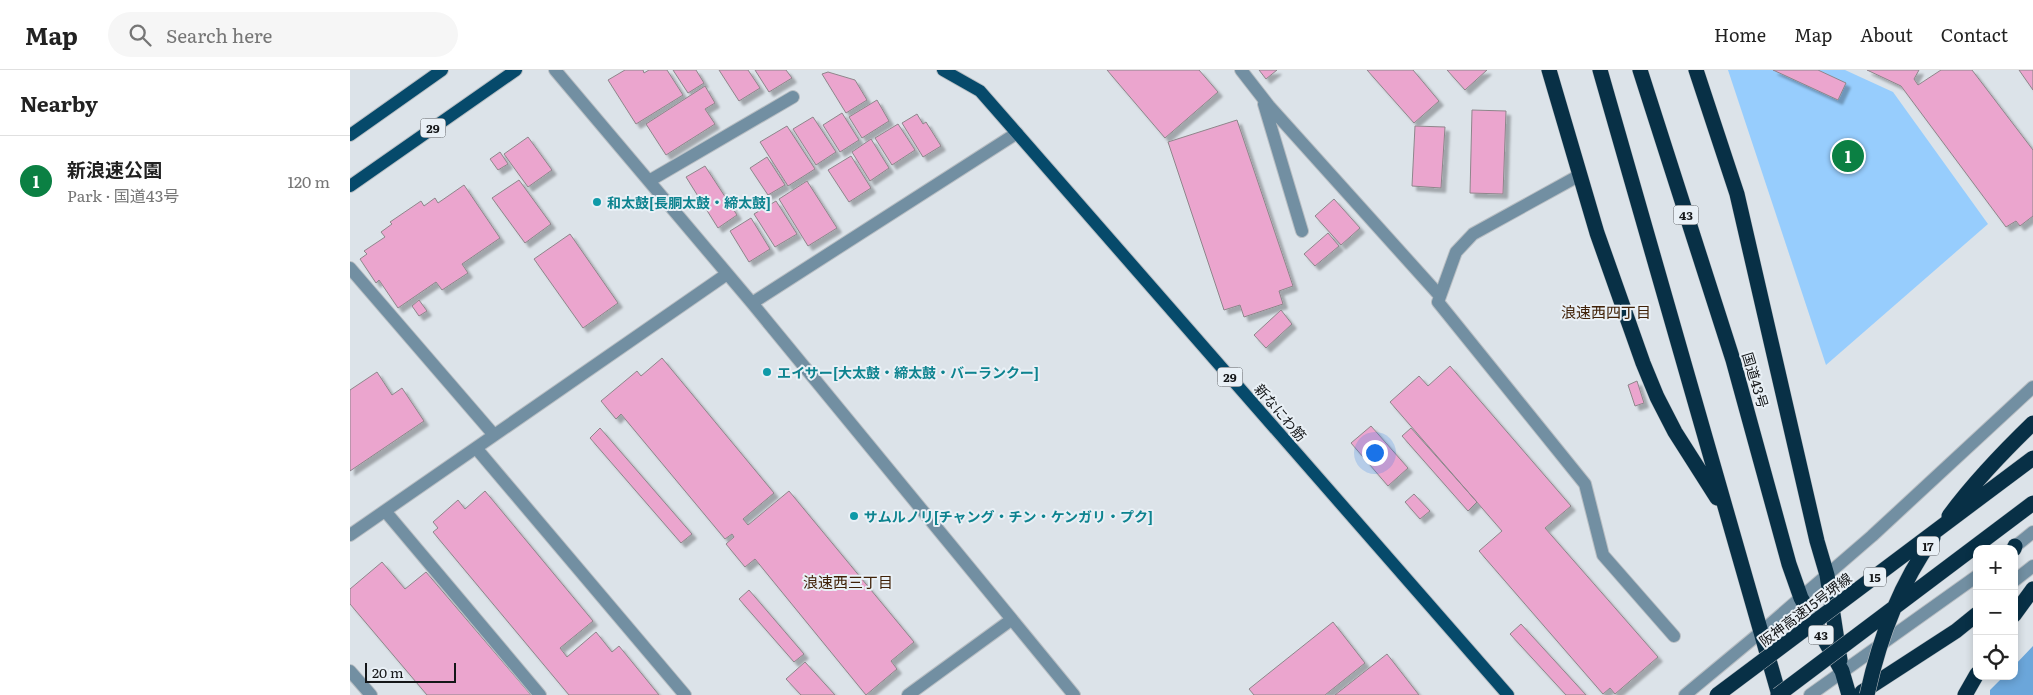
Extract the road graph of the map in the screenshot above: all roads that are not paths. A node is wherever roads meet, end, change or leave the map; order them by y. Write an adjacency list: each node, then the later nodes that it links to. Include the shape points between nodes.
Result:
1 (442, 70): 13 (main road)
2 (516, 70): 16 (main road, 29)
3 (555, 70): 15 (street)
4 (944, 70): 12 (main road, 新なにわ筋 / 29, via 980,91)
5 (1241, 70): 10 (street)
6 (1549, 70): 14 (highway)
7 (1600, 70): 29 (highway)
8 (1640, 70): 38 (highway, 国道43号 / 43, via 1733,360)
9 (1696, 70): 34 (highway, via 1736,194)
10 (1262, 96): 17 (street); 20 (street)
11 (792, 98): 15 (street)
12 (1017, 133): 21 (street); 52 (main road, 新なにわ筋 / 29)
13 (350, 135)
14 (1580, 175): 20 (street, via 1473,234 1456,252); 29 (highway, via 1597,233 1657,397 1675,432)
15 (648, 181): 19 (street)
16 (350, 186)
17 (1302, 231)
18 (350, 268): 24 (street)
19 (727, 274): 21 (street); 24 (street)
20 (1440, 296): 43 (street, via 1438,302 1585,484 1603,555)
21 (752, 303): 41 (street)
22 (2033, 387): 34 (street)
23 (2033, 423): 59 (highway, 17, bridge, via 2004,450 1963,497 1925,549 1895,606 1873,665)
24 (494, 435): 25 (street)
25 (476, 448): 28 (street); 49 (street)
26 (2033, 458): 54 (highway, 阪神高速15号堺線 / 15, bridge)
27 (2033, 503): 55 (highway, bridge)
28 (385, 511): 31 (street); 48 (street)
29 (1727, 514): 42 (highway)
30 (2033, 532): 32 (street)
31 (350, 535)
32 (2018, 545)
33 (2033, 566): 36 (street)
34 (1827, 575): 38 (street); 45 (highway)
35 (1973, 579): 45 (street)
36 (2018, 579)
37 (2033, 588): 39 (highway)
38 (1801, 598): 42 (street); 45 (highway, 国道43号 / 43)
39 (2018, 609)
40 (1973, 617): 58 (highway)
41 (1011, 620): 50 (street); 51 (street)
42 (1761, 632): 53 (street); 55 (highway)
43 (1674, 636)
44 (350, 671): 47 (street)
45 (1842, 671): 56 (street); 57 (highway, 国道43号 / 43)
46 (1974, 680): 60 (highway)
47 (371, 695)
48 (540, 695)
49 (685, 695)
50 (908, 695)
51 (1074, 695)
52 (1508, 695)
53 (1685, 695)
54 (1717, 695)
55 (1778, 695)
56 (1810, 695)
57 (1849, 695)
58 (1858, 695)
59 (1867, 695)
60 (1965, 695)

